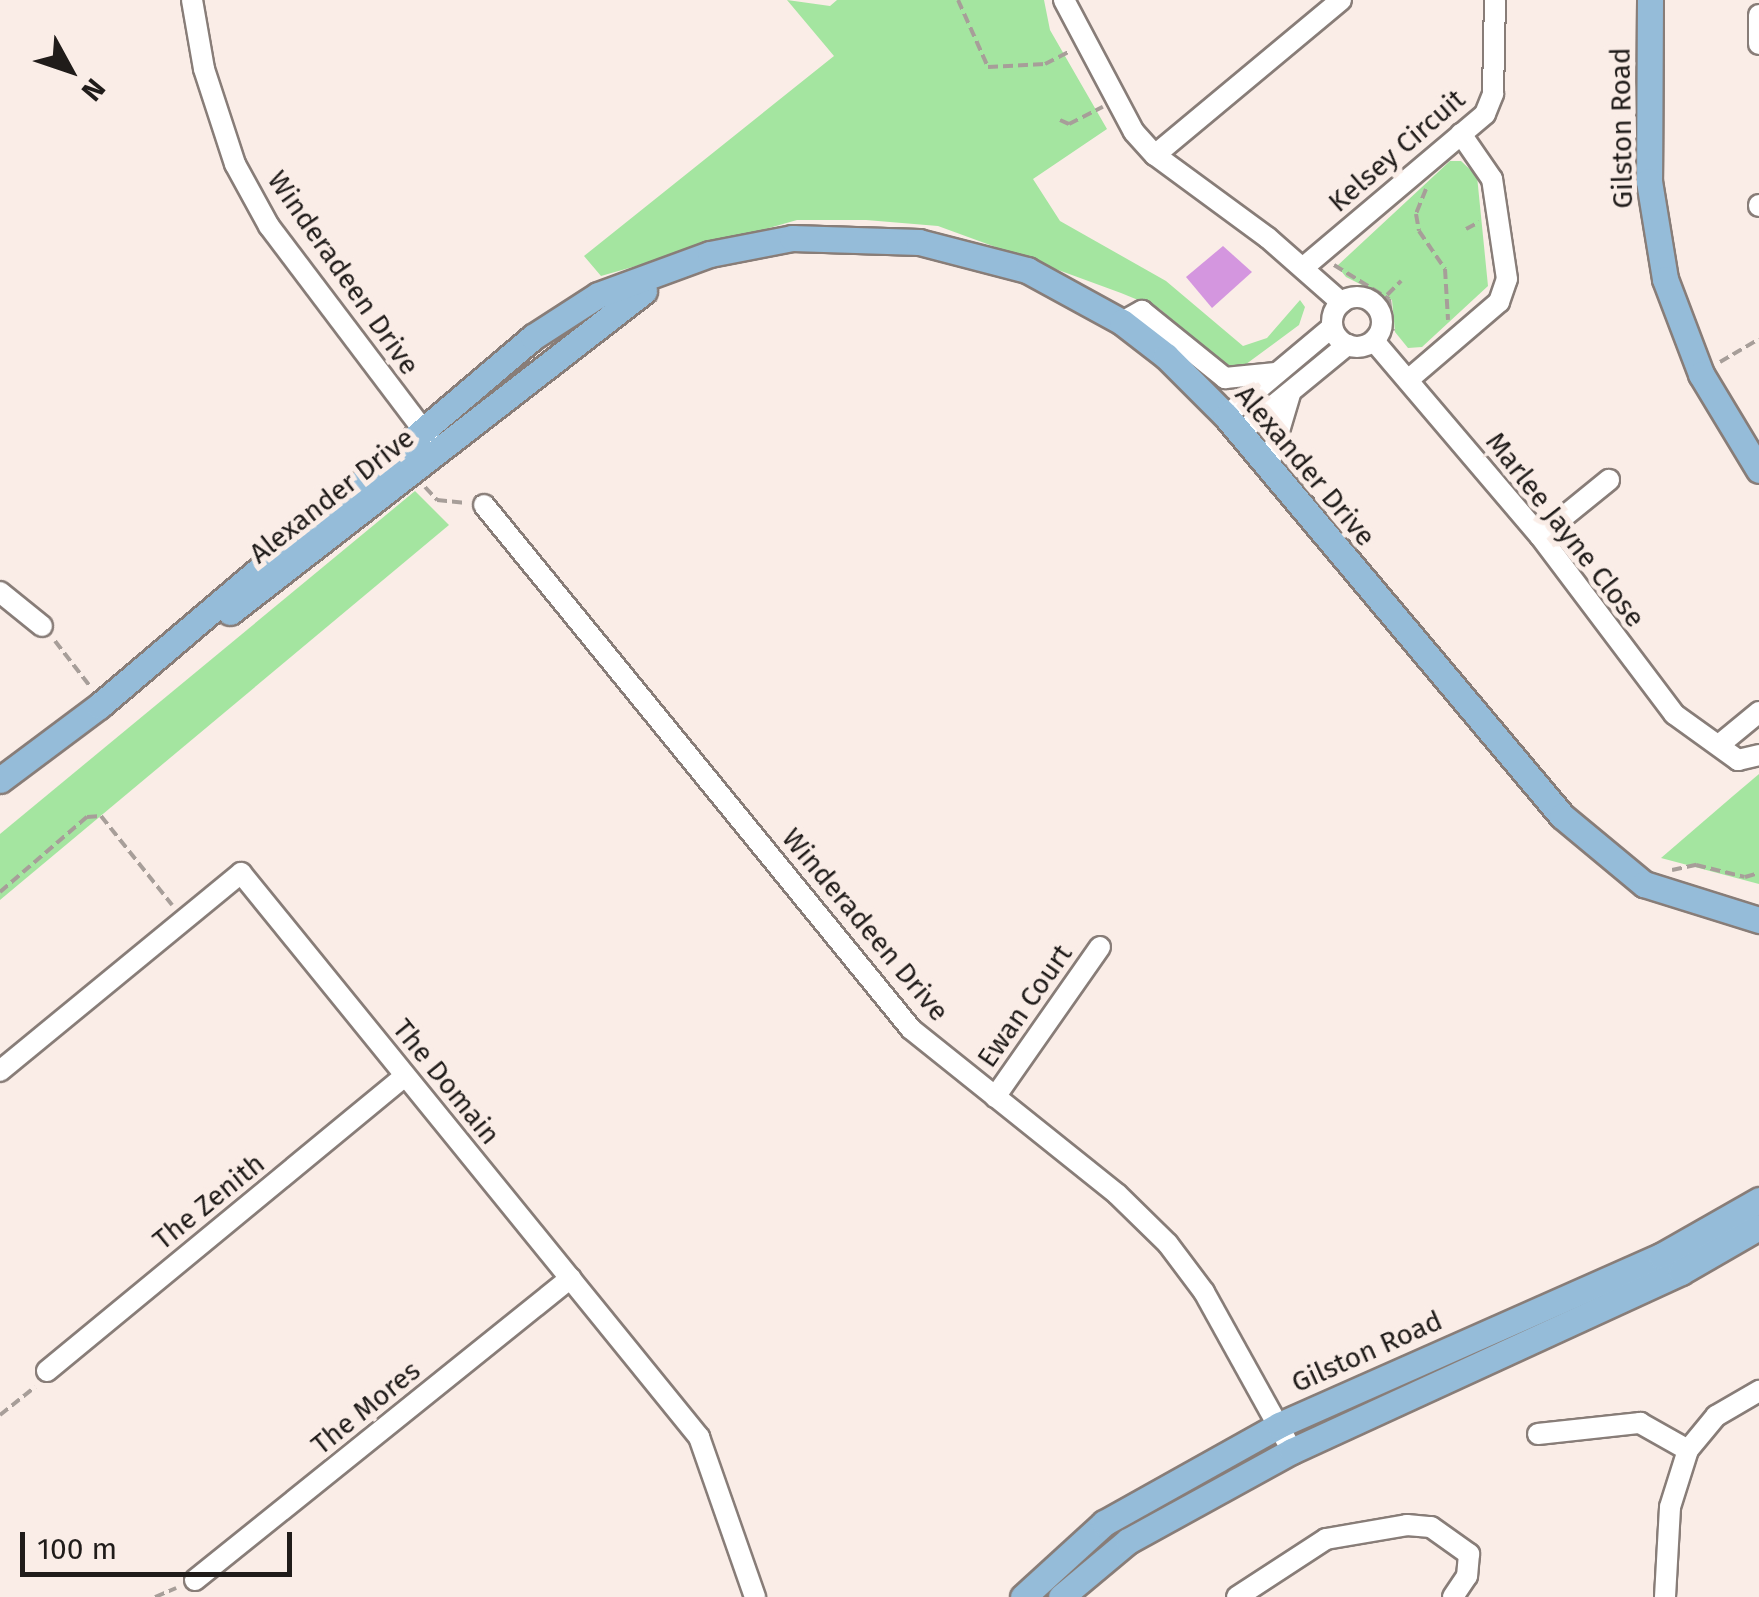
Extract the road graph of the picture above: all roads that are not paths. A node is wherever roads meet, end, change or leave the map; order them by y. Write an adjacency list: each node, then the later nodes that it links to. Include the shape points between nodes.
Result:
1 (192, 0): 19 (street, Winderadeen Drive, via 204,69 234,164 269,226)
2 (1064, 0): 7 (street, via 1115,99)
3 (1341, 0): 7 (street)
4 (1494, 0): 6 (street, Kelsey Circuit, via 1490,106)
5 (1650, 0): 22 (main road, Gilston Road, via 1650,181 1665,279 1701,374)
6 (1461, 134): 9 (street, Kelsey Circuit); 16 (street, via 1492,179 1507,279 1498,302)
7 (1155, 155): 9 (street)
8 (710, 254): 11 (main road, Alexander Drive, via 792,238 918,242 1026,270); 19 (main road, Alexander Drive, via 598,296 533,336); 20 (main road, Alexander Drive, via 620,304)
9 (1304, 266): 10 (street)
10 (1342, 303): 12 (street); 13 (street, via 1360,298 1376,306)
11 (1122, 322): 15 (street, via 1142,311 1225,378); 18 (main road, Alexander Drive)
12 (1332, 327): 14 (street); 15 (street)
13 (1385, 341): 14 (street); 16 (street, Marlee Jayne Close)
14 (1347, 346): 17 (street)
15 (1276, 374): 18 (street)
16 (1408, 380): 25 (street, Marlee Jayne Close)
17 (1291, 392): 18 (street); 21 (street)
18 (1233, 425): 21 (main road, Alexander Drive)
19 (422, 430): 20 (street, Winderadeen Drive); 31 (main road, Alexander Drive, via 99,706)
20 (439, 451): 32 (main road, Alexander Drive)
21 (1268, 468): 33 (main road, Alexander Drive, via 1562,816 1644,884)
22 (1759, 470)
23 (1609, 480): 25 (street)
24 (484, 504): 37 (street, Winderadeen Drive, via 911,1029)
25 (1540, 536): 29 (street, Marlee Jayne Close, via 1674,714)
26 (0, 592): 27 (street)
27 (42, 626)
28 (1759, 712): 29 (street)
29 (1719, 745): 30 (street, Marlee Jayne Close, via 1738,760)
30 (1759, 756)
31 (0, 780)
32 (0, 798)
33 (1759, 920)
34 (1100, 946): 37 (street, Ewan Court)
35 (0, 1072): 36 (street, The Domain, via 241,873)
36 (405, 1076): 40 (street, The Domain); 41 (street, The Zenith)
37 (995, 1097): 43 (street, Winderadeen Drive, via 1168,1244 1204,1292)
38 (1759, 1200): 43 (main road, Gilston Road, via 1662,1256)
39 (1759, 1227): 45 (main road, Gilston Road, via 1681,1272)
40 (571, 1278): 47 (street, The Mores); 49 (street, The Domain, via 707,1450)
41 (47, 1371)
42 (1759, 1391): 46 (street, via 1716,1416)
43 (1279, 1425): 45 (street, Winderadeen Drive); 50 (main road, Gilston Road, via 1104,1523)
44 (1538, 1434): 46 (street, via 1640,1423)
45 (1292, 1450): 48 (main road, Gilston Road, via 1128,1541)
46 (1688, 1450): 53 (street, via 1670,1507)
47 (195, 1580)
48 (1062, 1596)
49 (755, 1597)
50 (1023, 1597)
51 (1237, 1597): 52 (street, via 1326,1539 1407,1524 1431,1526 1469,1554 1468,1576)
52 (1453, 1597)
53 (1666, 1597)

